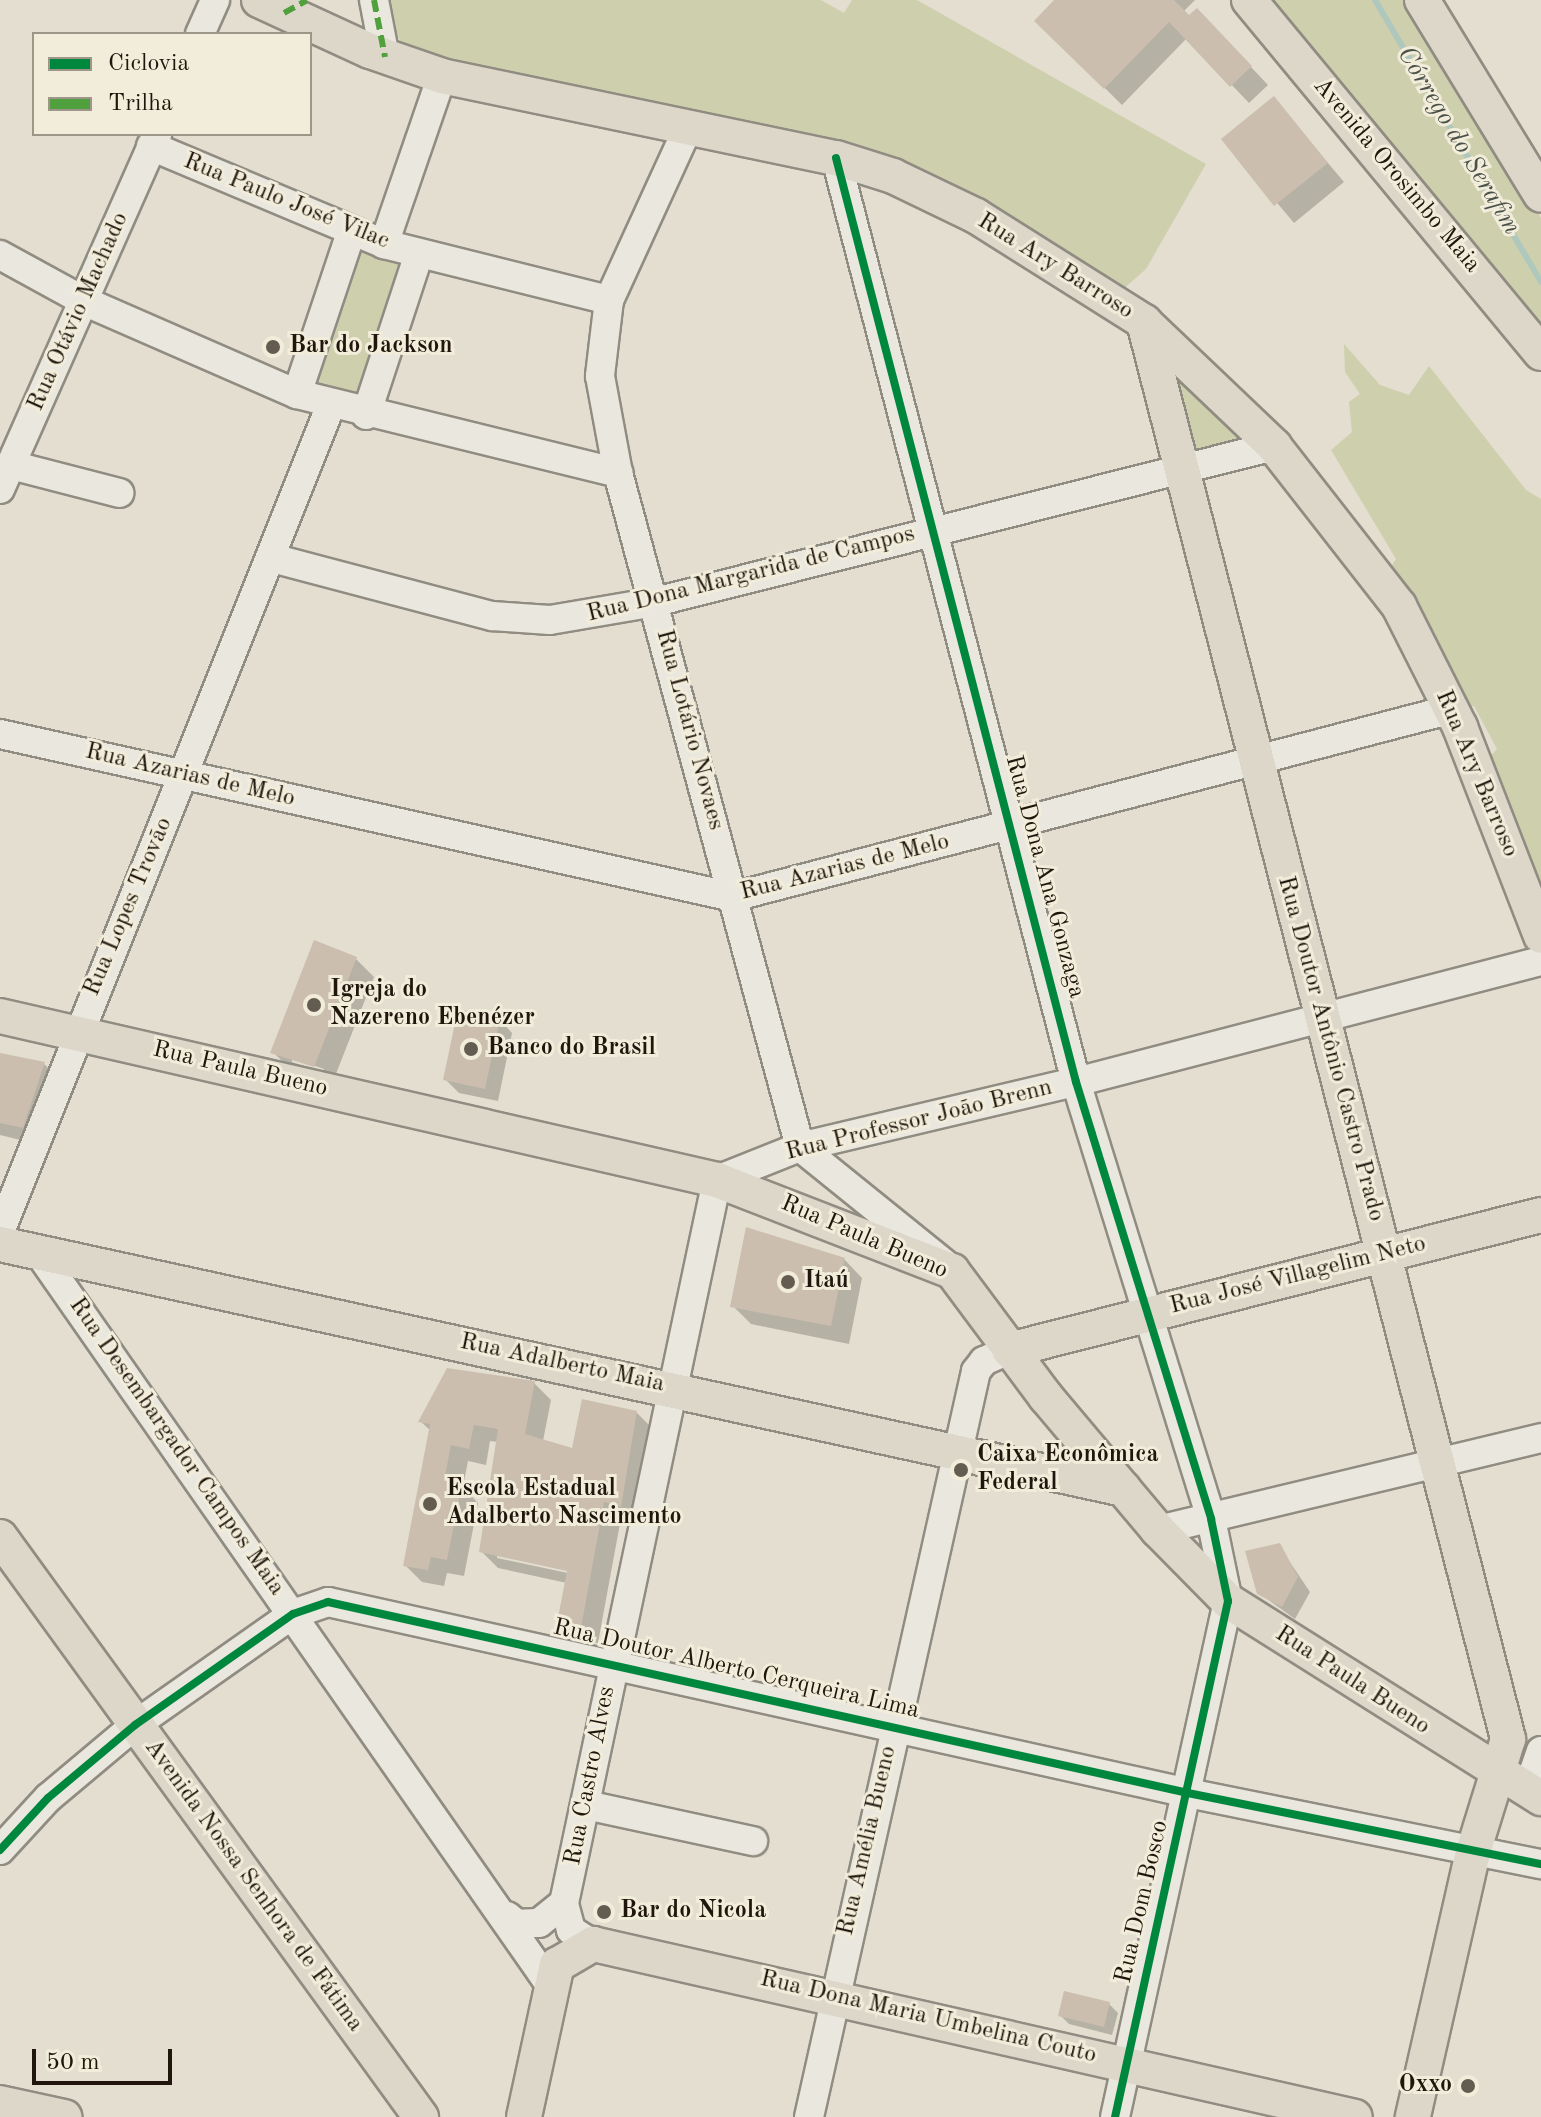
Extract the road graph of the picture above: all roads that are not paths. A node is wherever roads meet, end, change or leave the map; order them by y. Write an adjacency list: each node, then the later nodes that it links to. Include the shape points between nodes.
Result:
1 (215, 0): 6 (street)
2 (374, 0): 7 (street)
3 (1249, 0): 20 (main road, Avenida Orosimbo Maia)
4 (1422, 0): 12 (main road)
5 (283, 4): 7 (main road, Rua Ary Barroso)
6 (201, 32)
7 (385, 57): 8 (main road, Rua Ary Barroso)
8 (442, 76): 9 (main road, Rua Ary Barroso); 14 (street)
9 (687, 130): 11 (main road, Rua Ary Barroso); 17 (street, Rua Lotário Novaes)
10 (154, 140): 13 (street, Rua Paulo José Vilac); 18 (street, Rua Otávio Machado)
11 (836, 158): 19 (main road, Rua Ary Barroso, via 893,176 976,216); 29 (street, Rua Dona Ana Gonzaga)
12 (1541, 195)
13 (351, 233): 14 (street, Rua Paulo José Vilac); 21 (street)
14 (384, 244): 15 (street, Rua Paulo José Vilac)
15 (419, 254): 17 (street, Rua Paulo José Vilac); 23 (street)
16 (0, 255): 18 (street)
17 (609, 300): 26 (street, Rua Lotário Novaes, via 600,376)
18 (86, 302): 21 (street); 27 (street, Rua Otávio Machado)
19 (1144, 322): 24 (main road, Rua Ary Barroso); 25 (main road, Rua Doutor Antônio Castro Prado)
20 (1541, 353)
21 (297, 394): 22 (street)
22 (331, 405): 23 (street); 30 (street, Rua Lopes Trovão)
23 (366, 415): 26 (street)
24 (1274, 446): 25 (street, Rua Dona Margarida de Campos); 32 (main road, Rua Ary Barroso, via 1399,606)
25 (1185, 470): 29 (street, Rua Dona Margarida de Campos); 34 (main road, Rua Doutor Antônio Castro Prado)
26 (618, 473): 31 (street, Rua Lotário Novaes)
27 (5, 477): 28 (street)
28 (119, 493)
29 (931, 531): 31 (street, Rua Dona Margarida de Campos); 36 (street, Rua Dona Ana Gonzaga)
30 (272, 558): 31 (street, Rua Dona Margarida de Campos, via 492,616 550,620); 35 (street, Rua Lopes Trovão)
31 (655, 602): 37 (street, Rua Lotário Novaes)
32 (1452, 709): 34 (street, Rua Azarias de Melo); 38 (main road, Rua Ary Barroso)
33 (0, 734): 35 (street, Rua Azarias de Melo)
34 (1254, 760): 36 (street, Rua Azarias de Melo); 41 (main road, Rua Doutor Antônio Castro Prado)
35 (184, 775): 37 (street, Rua Azarias de Melo); 42 (street, Rua Lopes Trovão)
36 (1011, 826): 37 (street, Rua Azarias de Melo); 43 (street, Rua Dona Ana Gonzaga)
37 (733, 897): 44 (street, Rua Lotário Novaes)
38 (1541, 936)
39 (1541, 961): 41 (street, Rua Professor João Brenn)
40 (0, 1016): 42 (main road, Rua Paula Bueno)
41 (1320, 1019): 43 (street, Rua Professor João Brenn); 50 (main road, Rua Doutor Antônio Castro Prado)
42 (77, 1033): 45 (main road, Rua Paula Bueno); 47 (street, Rua Lopes Trovão)
43 (1076, 1082): 44 (street, Rua Professor João Brenn); 52 (street, Rua Dona Ana Gonzaga)
44 (800, 1147): 45 (street, Rua Professor João Brenn); 51 (street)
45 (717, 1180): 51 (main road, Rua Paula Bueno); 54 (street, Rua Castro Alves)
46 (1541, 1215): 50 (main road, Rua José Villagelim Neto)
47 (0, 1232)
48 (0, 1244): 49 (main road, Rua Adalberto Maia)
49 (39, 1253): 54 (main road, Rua Adalberto Maia); 63 (street, Rua Desembargador Campos Maia)
50 (1385, 1254): 52 (main road, Rua José Villagelim Neto); 57 (main road, Rua Doutor Antônio Castro Prado)
51 (952, 1271): 53 (main road, Rua Paula Bueno)
52 (1147, 1313): 53 (main road, Rua José Villagelim Neto); 59 (street, Rua Dona Ana Gonzaga)
53 (1009, 1350): 56 (street, Rua Amélia Bueno, via 984,1361 976,1371); 58 (main road, Rua Paula Bueno)
54 (674, 1387): 56 (main road, Rua Adalberto Maia); 64 (street, Rua Castro Alves)
55 (1541, 1438): 57 (street)
56 (956, 1453): 58 (main road, Rua Adalberto Maia); 66 (street, Rua Amélia Bueno)
57 (1441, 1464): 59 (street); 67 (main road, Rua Doutor Antônio Castro Prado)
58 (1124, 1489): 60 (main road, Rua Paula Bueno)
59 (1211, 1519): 60 (street); 62 (street, Rua Dona Ana Gonzaga)
60 (1158, 1530): 62 (main road, Rua Paula Bueno)
61 (0, 1537): 65 (main road, Avenida Nossa Senhora de Fátima)
62 (1228, 1601): 69 (main road, Rua Paula Bueno); 70 (street, Rua Dom Bosco)
63 (293, 1614): 64 (street, Rua Doutor Alberto Cerqueira Lima, via 328,1602); 65 (street, Rua Doutor Alberto Cerqueira Lima); 78 (street, Rua Desembargador Campos Maia)
64 (613, 1663): 66 (street, Rua Doutor Alberto Cerqueira Lima); 72 (street, Rua Castro Alves)
65 (135, 1725): 74 (street, Rua Doutor Alberto Cerqueira Lima, via 48,1798); 85 (main road, Avenida Nossa Senhora de Fátima)
66 (894, 1726): 70 (street, Rua Doutor Alberto Cerqueira Lima); 81 (street, Rua Amélia Bueno)
67 (1525, 1736): 69 (main road, Rua Doutor Antônio Castro Prado)
68 (1541, 1751): 71 (street, via 1534,1771)
69 (1494, 1773): 71 (main road, Rua Paula Bueno); 75 (main road, Rua Doutor Antônio Castro Prado)
70 (1188, 1793): 75 (street, Rua Doutor Alberto Cerqueira Lima); 82 (street, Rua Dom Bosco)
71 (1539, 1797)
72 (586, 1805): 73 (street); 77 (street, Rua Castro Alves)
73 (753, 1841)
74 (0, 1850)
75 (1473, 1852): 76 (street, Rua Doutor Alberto Cerqueira Lima); 90 (main road, Rua Doutor Antônio Castro Prado)
76 (1541, 1864)
77 (564, 1903): 78 (street, via 539,1923 517,1924); 79 (street, via 571,1930)
78 (507, 1916): 80 (street)
79 (593, 1944): 80 (main road, via 566,1956); 81 (main road, Rua Dona Maria Umbelina Couto)
80 (551, 1986): 86 (main road)
81 (833, 1996): 82 (main road, Rua Dona Maria Umbelina Couto); 87 (street, Rua Amélia Bueno)
82 (1127, 2063): 88 (street, Rua Dom Bosco); 89 (main road, Rua Dona Maria Umbelina Couto)
83 (0, 2103): 84 (main road)
84 (64, 2117)
85 (421, 2117)
86 (524, 2117)
87 (809, 2117)
88 (1115, 2117)
89 (1355, 2117)
90 (1413, 2117)

